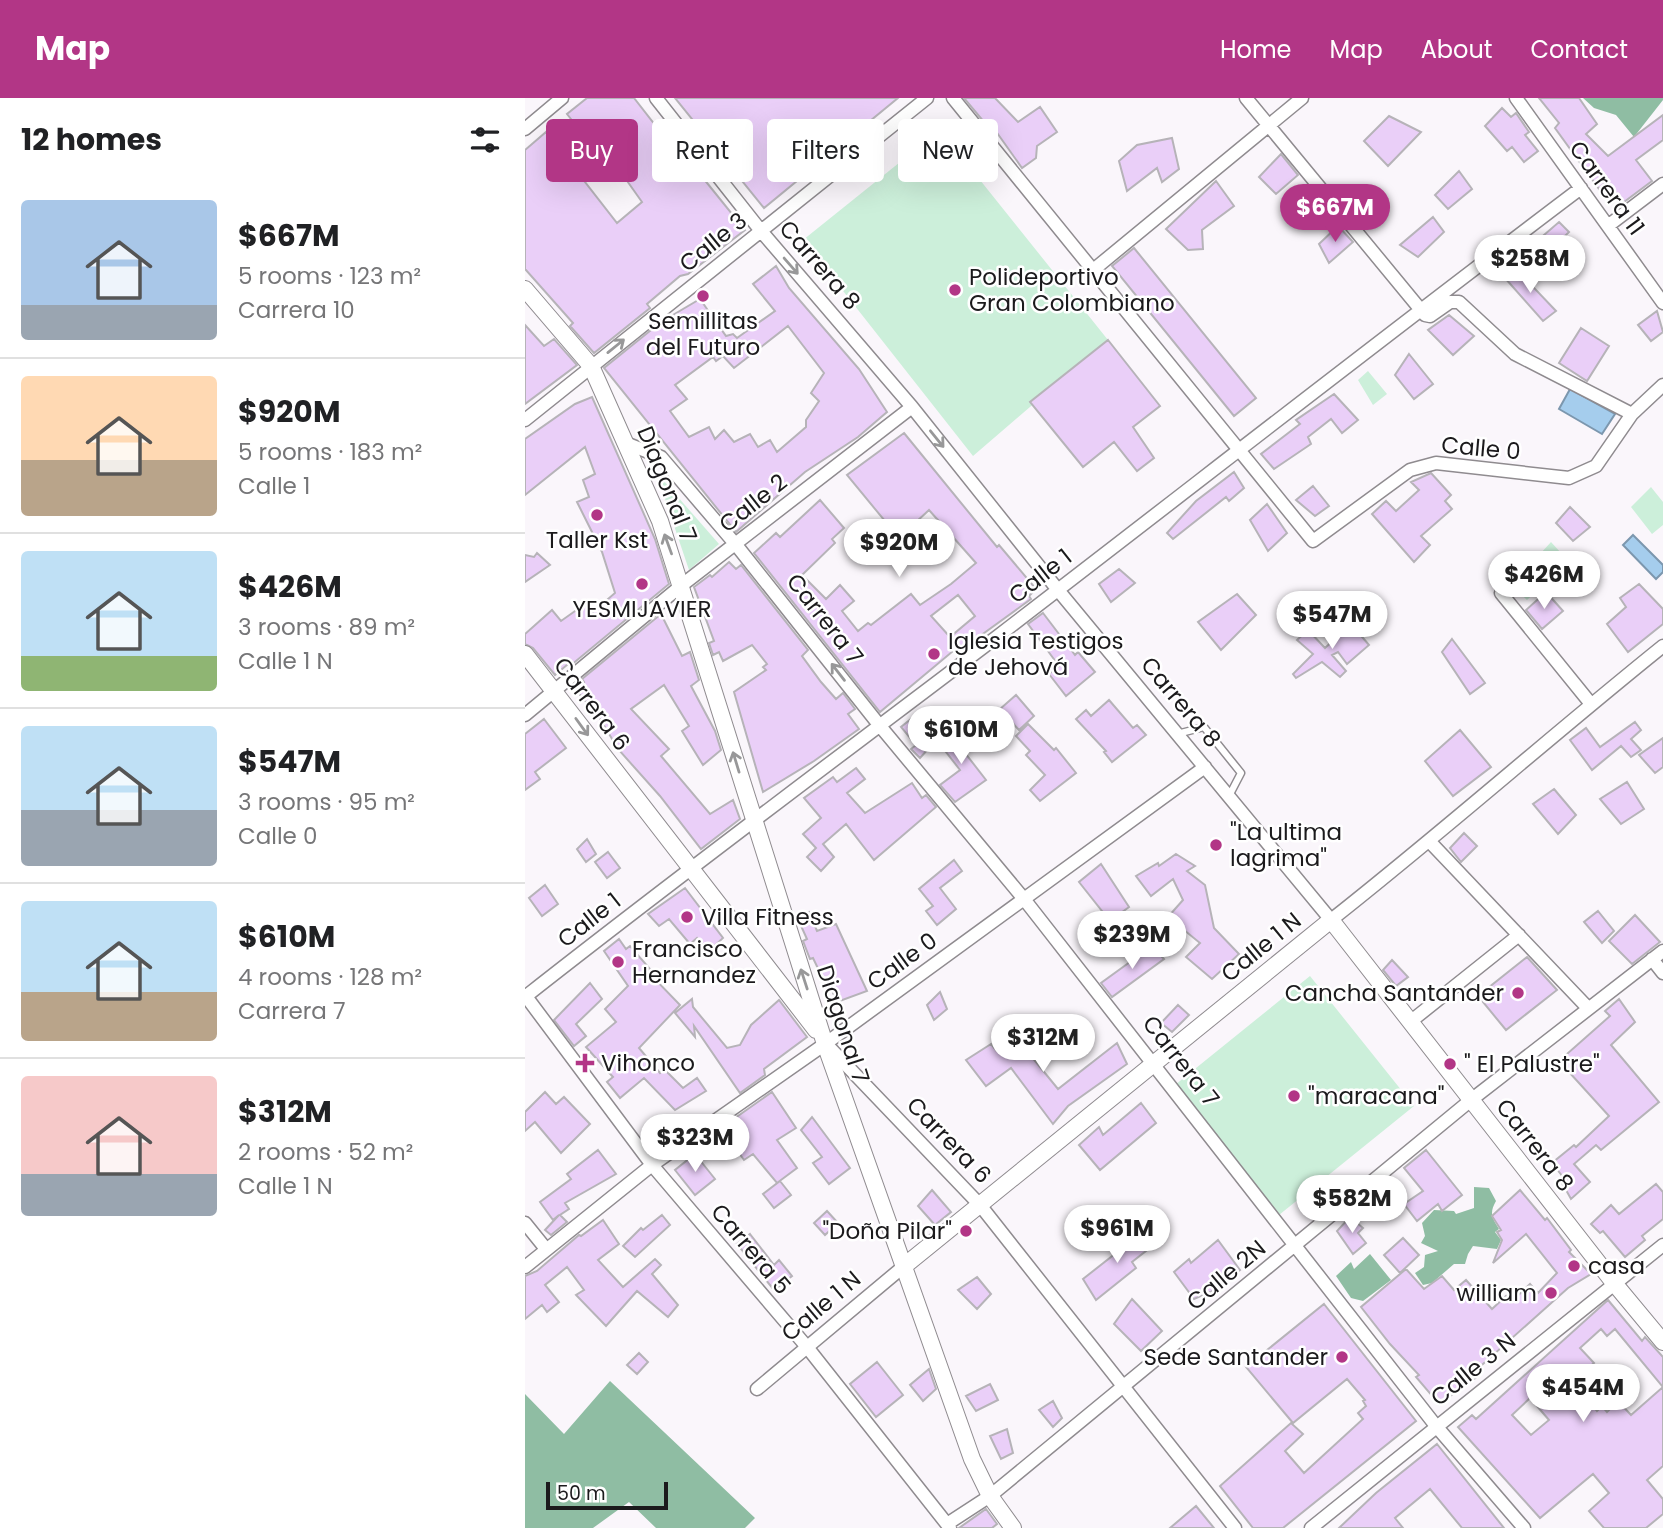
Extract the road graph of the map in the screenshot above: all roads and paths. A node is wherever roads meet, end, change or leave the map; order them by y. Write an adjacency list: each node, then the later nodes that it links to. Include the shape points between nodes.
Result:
1 (562, 98): 9 (street)
2 (656, 98): 13 (street, Carrera 8)
3 (927, 98): 13 (street, Calle 3)
4 (953, 98): 14 (street)
5 (1246, 98): 8 (street)
6 (1302, 98): 8 (street)
7 (1516, 98): 11 (street, Carrera 11)
8 (1270, 125): 14 (street); 17 (street)
9 (525, 129)
10 (1663, 184): 12 (street)
11 (1581, 188): 12 (street, Carrera 11); 17 (street, Calle 1)
12 (1609, 225): 16 (street, Carrera 11)
13 (761, 231): 18 (street, Calle 3, one-way to 13); 20 (street, Carrera 8, one-way to 20)
14 (1092, 271): 24 (street)
15 (525, 289): 18 (street)
16 (1663, 303)
17 (1424, 306): 21 (street, via 1430,316 1450,302 1459,302 1515,354); 24 (street, Calle 1)
18 (591, 366): 22 (street, Calle 3); 23 (street, Diagonal 7)
19 (1663, 385): 21 (street, Calle 0)
20 (912, 407): 25 (street, Calle 2); 27 (street, Carrera 8, one-way to 27)
21 (1632, 415): 24 (street, Calle 0, via 1596,466 1569,478 1436,463 1410,470 1313,541)
22 (525, 420)
23 (628, 444): 25 (street, Carrera 7, via 661,457); 26 (street, Diagonal 7, one-way to 23)
24 (1238, 448): 27 (street, Calle 1)
25 (735, 544): 26 (street, Calle 2); 34 (street, Carrera 7, one-way to 25)
26 (682, 585): 31 (street, Calle 2); 38 (street, Diagonal 7, one-way to 26)
27 (1058, 590): 34 (street, Calle 1); 35 (street, Carrera 8)
28 (1501, 593): 32 (street)
29 (1663, 646): 32 (street, Calle 1 N)
30 (525, 654): 31 (street, Carrera 6)
31 (556, 692): 33 (street, Calle 2); 40 (street, Carrera 6, one-way to 40)
32 (1591, 704): 39 (street, Calle 1 N)
33 (525, 715)
34 (880, 726): 38 (street, Calle 1); 41 (street, Carrera 7)
35 (1177, 734): 36 (street, Carrera 8); 37 (lane, via 1204,727 1241,774)
36 (1205, 767): 37 (street, Carrera 8); 41 (street, Calle 0)
37 (1229, 796): 42 (street, Carrera 8)
38 (754, 818): 40 (street, Calle 1); 49 (street, Diagonal 7, one-way to 38)
39 (1430, 842): 42 (street, Calle 1 N); 43 (street)
40 (690, 867): 46 (street, Calle 1); 49 (street, Carrera 6)
41 (1024, 899): 49 (street, Calle 0); 50 (street, Carrera 7)
42 (1331, 920): 48 (street, Carrera 8); 50 (street, Calle 1 N)
43 (1519, 935): 47 (street); 48 (street)
44 (1658, 955): 45 (street); 47 (street, Calle 2N)
45 (1663, 973)
46 (525, 996): 52 (street, Carrera 5)
47 (1587, 1007): 51 (street, Calle 2N)
48 (1410, 1022): 51 (street, Carrera 8)
49 (825, 1044): 52 (street, Calle 0); 53 (street, Carrera 6); 59 (street, Diagonal 7)
50 (1154, 1062): 53 (street, Calle 1 N); 55 (street, Carrera 7)
51 (1471, 1100): 55 (street, Calle 2N); 60 (street, Carrera 8)
52 (652, 1165): 57 (street, Calle 0); 62 (street, Carrera 5)
53 (980, 1205): 59 (street, Calle 1 N); 63 (street, Carrera 6)
54 (525, 1223): 57 (street)
55 (1294, 1245): 63 (street, Calle 2N); 65 (street, Carrera 7)
56 (1663, 1245): 60 (street, Calle 3 N)
57 (546, 1249): 58 (street, Calle 0)
58 (525, 1267)
59 (903, 1267): 62 (street, Calle 1 N); 66 (street, Diagonal 7, via 972,1460)
60 (1614, 1283): 61 (street, Carrera 8); 65 (street, Calle 3 N)
61 (1663, 1342)
62 (807, 1348): 64 (street, Calle 1 N); 67 (street, Carrera 5)
63 (1124, 1388): 66 (street, Calle 2N); 69 (street, Carrera 6)
64 (757, 1389)
65 (1436, 1426): 70 (street, Calle 3 N); 71 (street, Carrera 7)
66 (990, 1496): 67 (street, Calle 2N); 68 (street, Diagonal 7)
67 (948, 1526)
68 (1013, 1528)
69 (1235, 1528)
70 (1311, 1528)
71 (1524, 1528)

